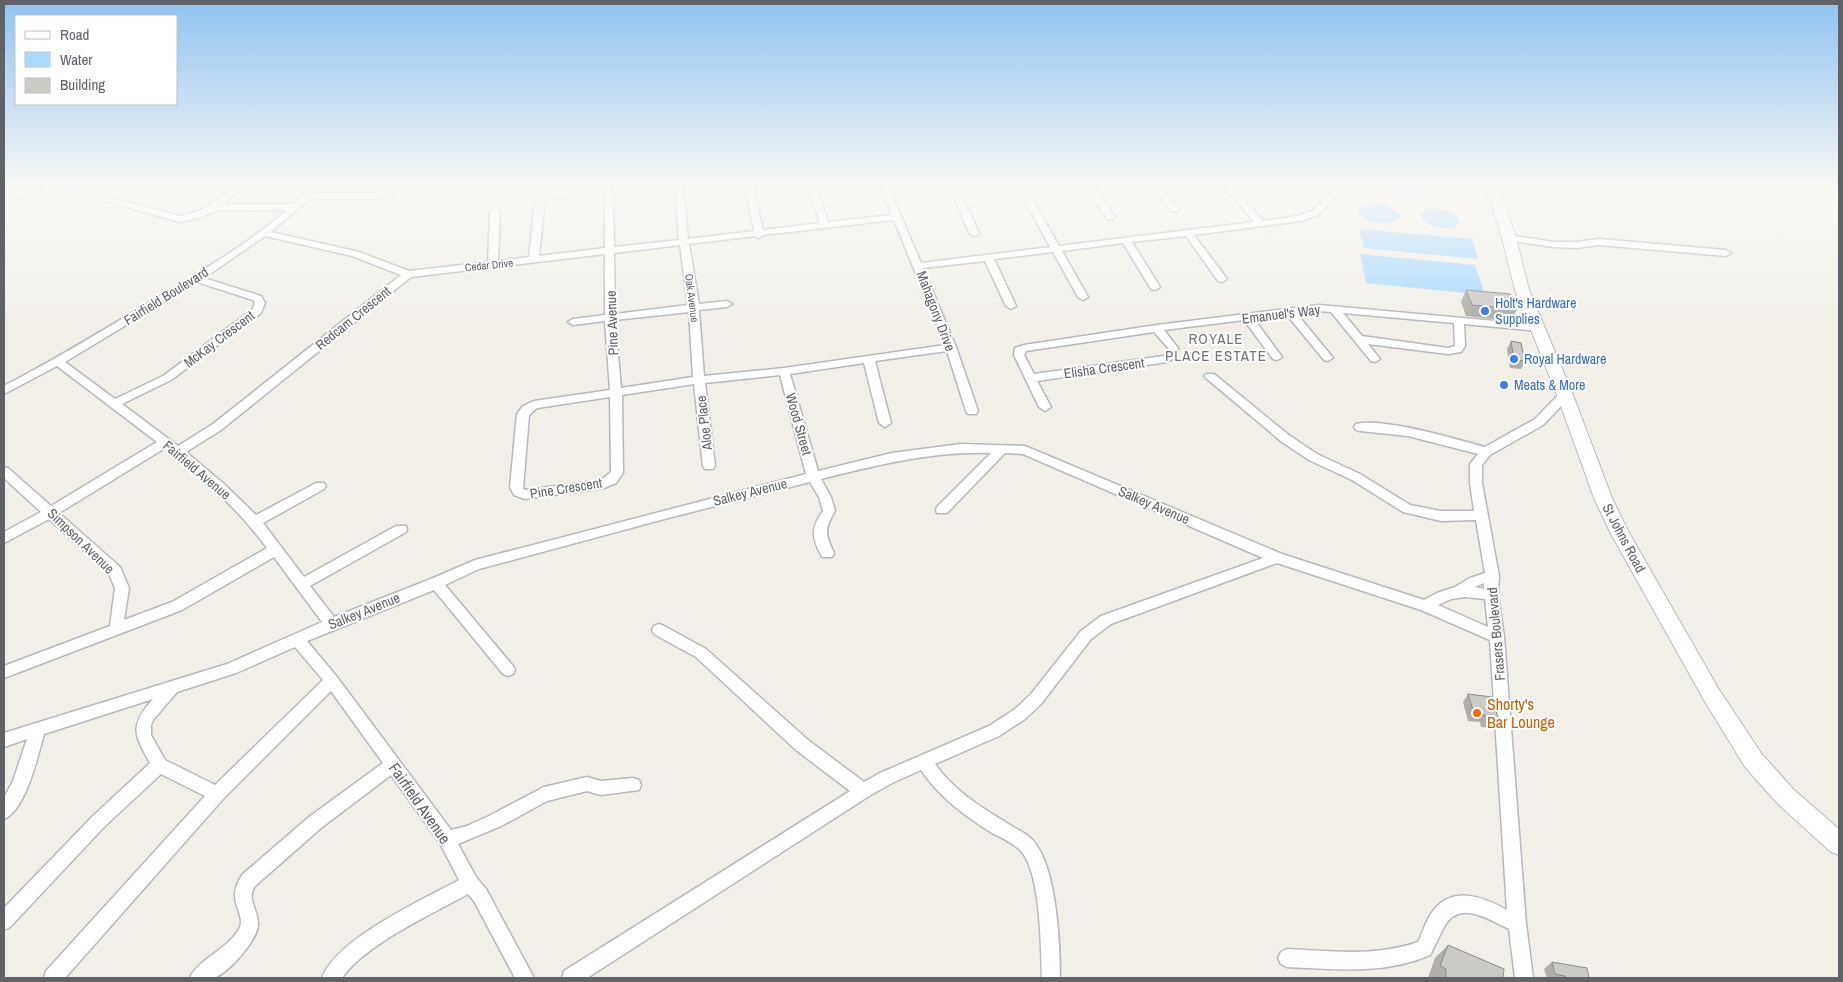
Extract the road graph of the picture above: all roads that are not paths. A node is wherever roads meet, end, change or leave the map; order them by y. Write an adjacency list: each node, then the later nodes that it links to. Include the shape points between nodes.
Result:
1 (494, 232): 22 (street)
2 (536, 232): 21 (street, Pine Avenue)
3 (610, 232): 18 (street, Pine Avenue)
4 (683, 232): 16 (street, Oak Avenue)
5 (758, 232): 13 (street)
6 (783, 232): 13 (street, Cedar Drive)
7 (904, 232): 23 (street, Mahagony Drive)
8 (1046, 232): 17 (street)
9 (1205, 232): 12 (street)
10 (1507, 232): 14 (main road, St Johns Road)
11 (264, 233): 24 (street, Redcam Crescent, via 350,252); 25 (street, Fairfield Boulevard)
12 (1189, 234): 15 (street); 26 (street)
13 (759, 235): 16 (street, Cedar Drive)
14 (1509, 238): 19 (street, via 1567,247 1599,242); 39 (main road, St Johns Road, via 1522,290)
15 (1126, 241): 17 (street); 27 (street)
16 (684, 243): 18 (street, Cedar Drive); 31 (street, Oak Avenue)
17 (1056, 249): 20 (street); 28 (street)
18 (611, 252): 21 (street, Cedar Drive); 34 (street, Pine Avenue)
19 (1726, 252)
20 (988, 258): 23 (street); 30 (street)
21 (534, 260): 22 (street, Cedar Drive)
22 (493, 264): 24 (street, Cedar Drive)
23 (918, 266): 41 (street, Mahagony Drive)
24 (408, 274): 61 (street, Redcam Crescent, via 217,427)
25 (196, 279): 46 (street, Fairfield Boulevard); 54 (street, McKay Crescent, via 257,298 260,304 257,311 168,378)
26 (1222, 279)
27 (1155, 287)
28 (1083, 297)
29 (727, 304): 31 (street)
30 (1011, 306)
31 (694, 308): 34 (street); 50 (street, Oak Avenue)
32 (1334, 308): 33 (street, Emanuel's Way); 37 (street, Emanuel's Way); 40 (street)
33 (1290, 312): 35 (street, Emanuel's Way); 43 (street)
34 (610, 317): 36 (street); 52 (street, Pine Avenue)
35 (1248, 318): 38 (street, Emanuel's Way); 42 (street)
36 (573, 322)
37 (1459, 322): 39 (street, Emanuel's Way); 40 (street, via 1460,346 1457,350)
38 (1157, 328): 49 (street, Emanuel's Way, via 1024,348 1019,350 1019,355); 49 (street, Elisha Crescent, via 1173,348 1173,355 1168,359)
39 (1539, 328): 53 (main road, St Johns Road)
40 (1358, 339): 45 (street)
41 (951, 347): 44 (street); 56 (street, Mahagony Drive)
42 (1277, 357)
43 (1328, 358)
44 (869, 360): 47 (street); 57 (street)
45 (1375, 360)
46 (58, 362): 51 (street, Fairfield Boulevard); 54 (street, Fairfield Avenue)
47 (784, 371): 50 (street); 65 (street, Wood Street)
48 (1210, 376): 69 (street, via 1293,443 1407,509 1441,516)
49 (1031, 378): 55 (street)
50 (699, 380): 52 (street); 63 (street, Aloe Place)
51 (4, 390)
52 (616, 394): 52 (street, Pine Crescent, via 616,473 612,480 604,484 525,495 518,492 523,414 527,408)
53 (1565, 395): 62 (street, via 1539,422); 101 (main road, St Johns Road, via 1619,532 1735,734 1784,796)
54 (113, 404): 59 (street, Fairfield Avenue)
55 (1045, 407)
56 (972, 410)
57 (885, 423)
58 (1360, 427): 62 (street, via 1402,431)
59 (165, 443): 61 (street, Fairfield Avenue); 68 (street)
60 (1003, 448): 65 (street, Salkey Avenue, via 961,448 892,457); 67 (street); 75 (street, Salkey Avenue, via 1025,450 1058,463)
61 (178, 452): 70 (street, Fairfield Avenue)
62 (1486, 452): 69 (street, Frasers Boulevard, via 1476,464 1476,483)
63 (709, 466)
64 (4, 470): 68 (street, Simpson Avenue)
65 (814, 476): 74 (street, Wood Street, via 829,511 819,525 819,534); 78 (street, Salkey Avenue, via 475,565)
66 (320, 486): 70 (street)
67 (942, 510)
68 (52, 512): 72 (street); 83 (street, Simpson Avenue, via 115,571 122,588)
69 (1483, 515): 76 (street, Frasers Boulevard)
70 (256, 522): 73 (street, Fairfield Avenue)
71 (401, 528): 77 (street)
72 (4, 538)
73 (277, 549): 77 (street, Fairfield Avenue); 83 (street, via 177,606)
74 (828, 553)
75 (1277, 558): 81 (street, Salkey Avenue); 93 (street, via 1106,620 1086,635 1036,699 1020,714 994,731)
76 (1492, 576): 79 (street, via 1466,585); 80 (street, Frasers Boulevard)
77 (303, 584): 82 (street, Fairfield Avenue)
78 (436, 584): 82 (street, Salkey Avenue); 87 (street)
79 (1459, 592): 80 (street); 81 (street, via 1438,597)
80 (1491, 595): 85 (street, Frasers Boulevard)
81 (1426, 606): 85 (street, Salkey Avenue)
82 (331, 624): 86 (street, Salkey Avenue)
83 (116, 630): 88 (street)
84 (659, 630): 97 (street, via 701,653 802,745)
85 (1497, 637): 104 (street, Frasers Boulevard)
86 (298, 640): 89 (street, Fairfield Avenue); 90 (street, Salkey Avenue, via 231,669)
87 (508, 670)
88 (4, 672)
89 (332, 681): 95 (street, Fairfield Avenue); 98 (street)
90 (172, 688): 91 (street, Salkey Avenue); 94 (street, via 148,715 142,736)
91 (38, 728): 92 (street, Salkey Avenue); 99 (street, via 21,783)
92 (4, 740)
93 (924, 762): 97 (street); 111 (street, via 932,776 965,805 1028,846 1036,857 1051,953)
94 (159, 765): 98 (street); 103 (street, via 86,832)
95 (393, 765): 100 (street, Fairfield Avenue); 107 (street, via 340,801 257,872 245,887 243,896 250,918 247,934 237,948)
96 (633, 785): 100 (street, via 601,788 586,784 544,794 495,821)
97 (863, 791): 110 (street)
98 (217, 794): 106 (street)
99 (4, 811)
100 (448, 839): 102 (street, Fairfield Avenue)
101 (1839, 844)
102 (470, 883): 108 (street, via 368,941 340,964); 109 (street, Fairfield Avenue, via 480,895)
103 (4, 921)
104 (1517, 924): 105 (street, via 1462,901 1450,906 1440,918 1424,950 1411,955 1383,960); 112 (street, Frasers Boulevard)
105 (1287, 958)
106 (53, 978)
107 (199, 978)
108 (331, 978)
109 (525, 978)
110 (571, 978)
111 (1051, 978)
112 (1524, 978)

